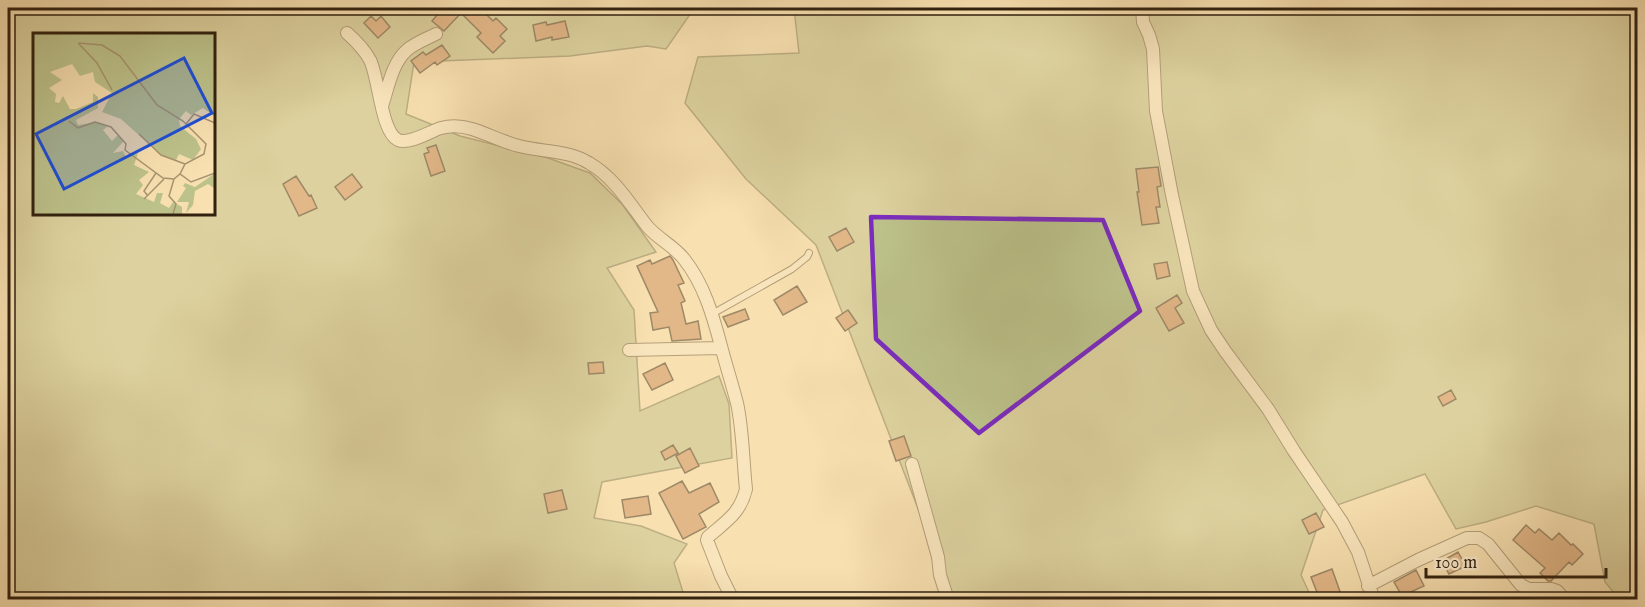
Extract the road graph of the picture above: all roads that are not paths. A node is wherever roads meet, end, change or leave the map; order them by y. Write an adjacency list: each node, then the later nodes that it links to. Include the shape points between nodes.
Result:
1 (1142, 8): 10 (street, via 1153,49 1155,111 1193,291 1211,330 1342,522 1358,552)
2 (346, 33): 4 (street, via 371,62)
3 (436, 34): 4 (street, via 401,57)
4 (381, 107): 6 (street, via 398,140 462,126 515,145 568,154 591,164 626,197 649,228 684,258)
5 (809, 253): 6 (lane, via 792,269)
6 (712, 314): 7 (street)
7 (721, 348): 8 (street); 11 (street, via 737,405 746,489 738,511 707,540)
8 (629, 350)
9 (912, 464): 12 (street)
10 (1368, 586): 13 (street); 14 (street, via 1467,538 1479,538 1521,585 1557,591)
11 (733, 600)
12 (948, 600)
13 (1374, 600)
14 (1565, 600)

